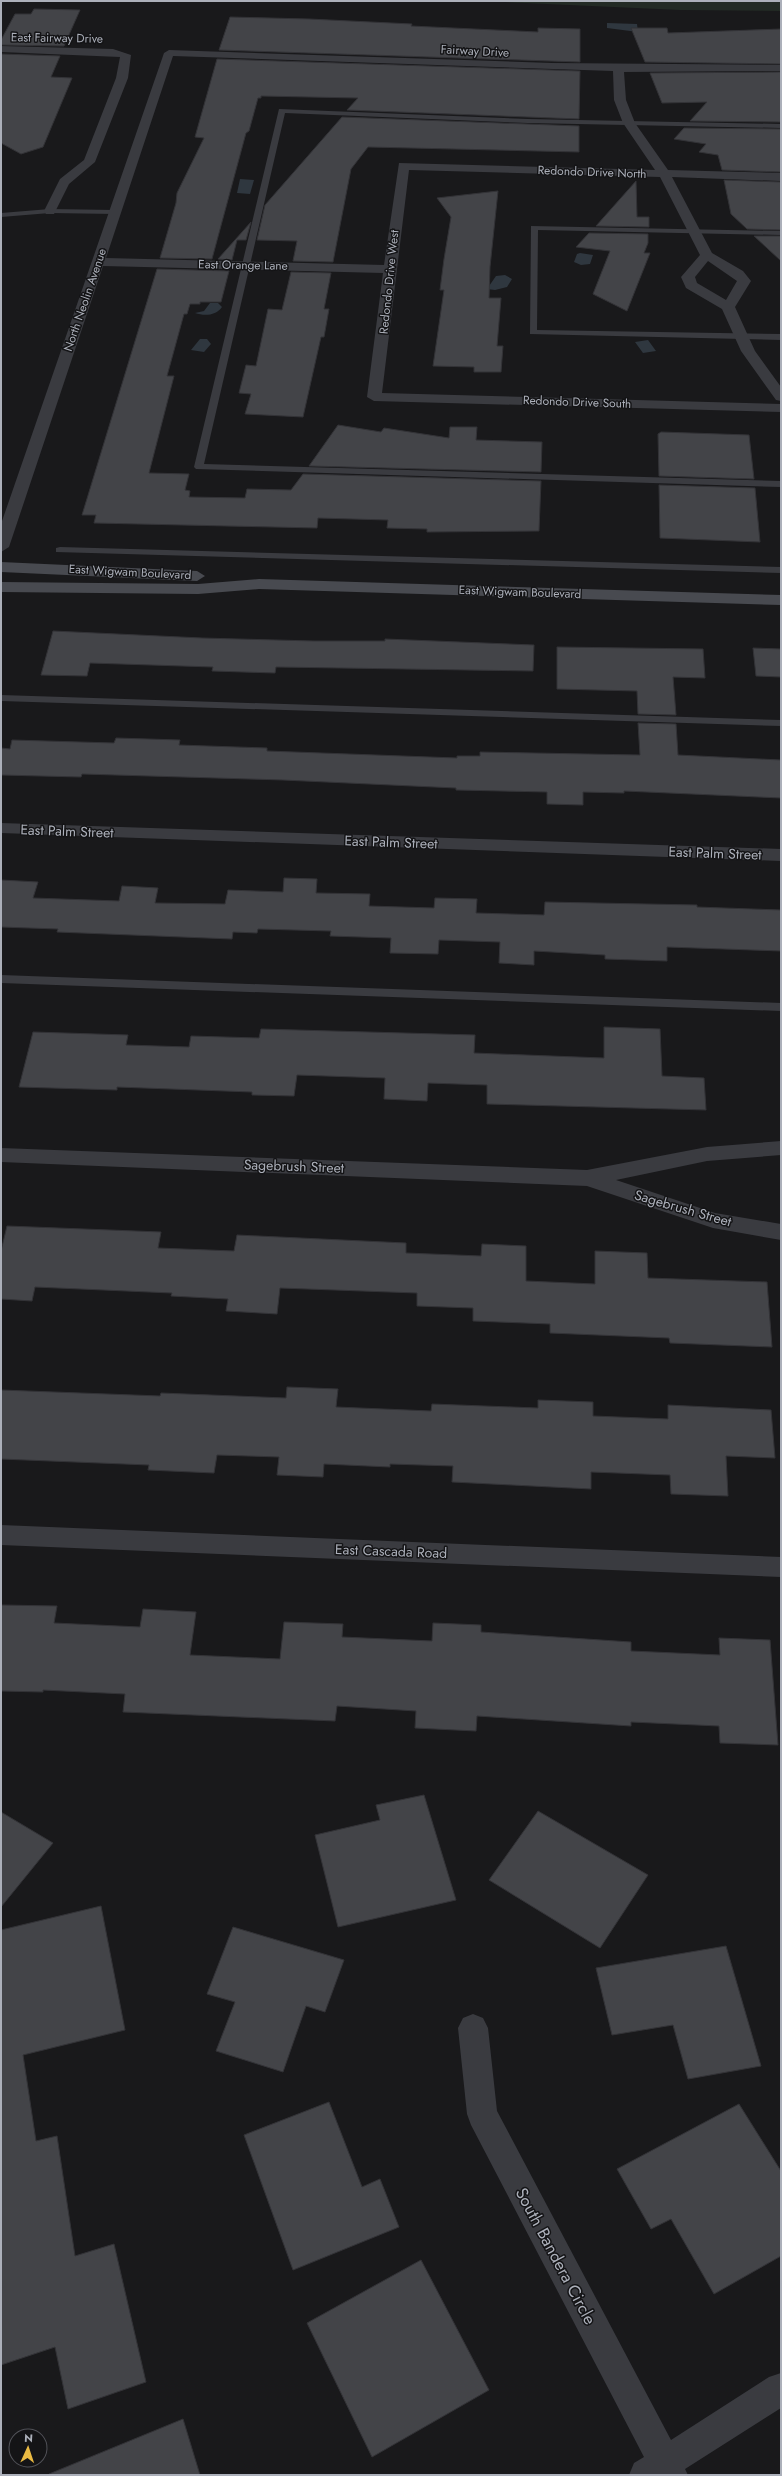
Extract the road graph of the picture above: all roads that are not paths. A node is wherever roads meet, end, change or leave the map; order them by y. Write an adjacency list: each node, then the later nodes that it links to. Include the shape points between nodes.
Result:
1 (1, 49): 10 (street, East Fairway Drive, via 113,52 126,55 125,66 94,152 88,164 61,184)
2 (169, 53): 3 (street, Fairway Drive); 11 (street, North Neolin Avenue)
3 (618, 68): 4 (street, Fairway Drive); 5 (street, via 620,100)
4 (781, 68)
5 (629, 123): 6 (lane); 8 (street); 17 (lane, via 282,111)
6 (781, 126)
7 (403, 166): 8 (street, Redondo Drive North); 18 (street, Redondo Drive West)
8 (665, 175): 9 (street, Redondo Drive North); 13 (street)
9 (781, 176)
10 (50, 211): 11 (lane); 12 (lane)
11 (115, 212): 16 (street, North Neolin Avenue)
12 (1, 215)
13 (696, 231): 14 (lane); 15 (street); 20 (lane, via 534,228 533,332)
14 (781, 232)
15 (707, 256): 19 (street, via 738,274 744,281); 19 (street, via 688,277 688,281 690,285)
16 (98, 262): 17 (street, East Orange Lane); 26 (street, North Neolin Avenue)
17 (246, 265): 18 (street, East Orange Lane); 25 (lane, via 199,467)
18 (388, 269): 22 (street, Redondo Drive West)
19 (728, 307): 20 (street)
20 (742, 336): 21 (lane); 23 (street, via 748,351)
21 (781, 337)
22 (374, 397): 24 (street, Redondo Drive South)
23 (781, 397)
24 (781, 408)
25 (781, 484)
26 (1, 547)
27 (60, 550): 29 (lane)
28 (1, 567): 30 (street, East Wigwam Boulevard, via 202,576)
29 (781, 570)
30 (259, 584): 31 (street, East Wigwam Boulevard, via 198,589); 32 (street, East Wigwam Boulevard)
31 (1, 587)
32 (781, 600)
33 (1, 698): 34 (lane)
34 (781, 723)
35 (1, 828): 36 (street, East Palm Street)
36 (781, 855)
37 (1, 979): 38 (lane)
38 (781, 1008)
39 (781, 1148): 41 (street, Sagebrush Street, via 708,1154)
40 (1, 1155): 41 (street, Sagebrush Street)
41 (587, 1178): 42 (street, Sagebrush Street, via 713,1220)
42 (781, 1232)
43 (1, 1535): 44 (street, East Cascada Road)
44 (781, 1567)
45 (473, 2028): 47 (street, South Bandera Circle, via 482,2114)
46 (781, 2389): 47 (street)
47 (660, 2471)

